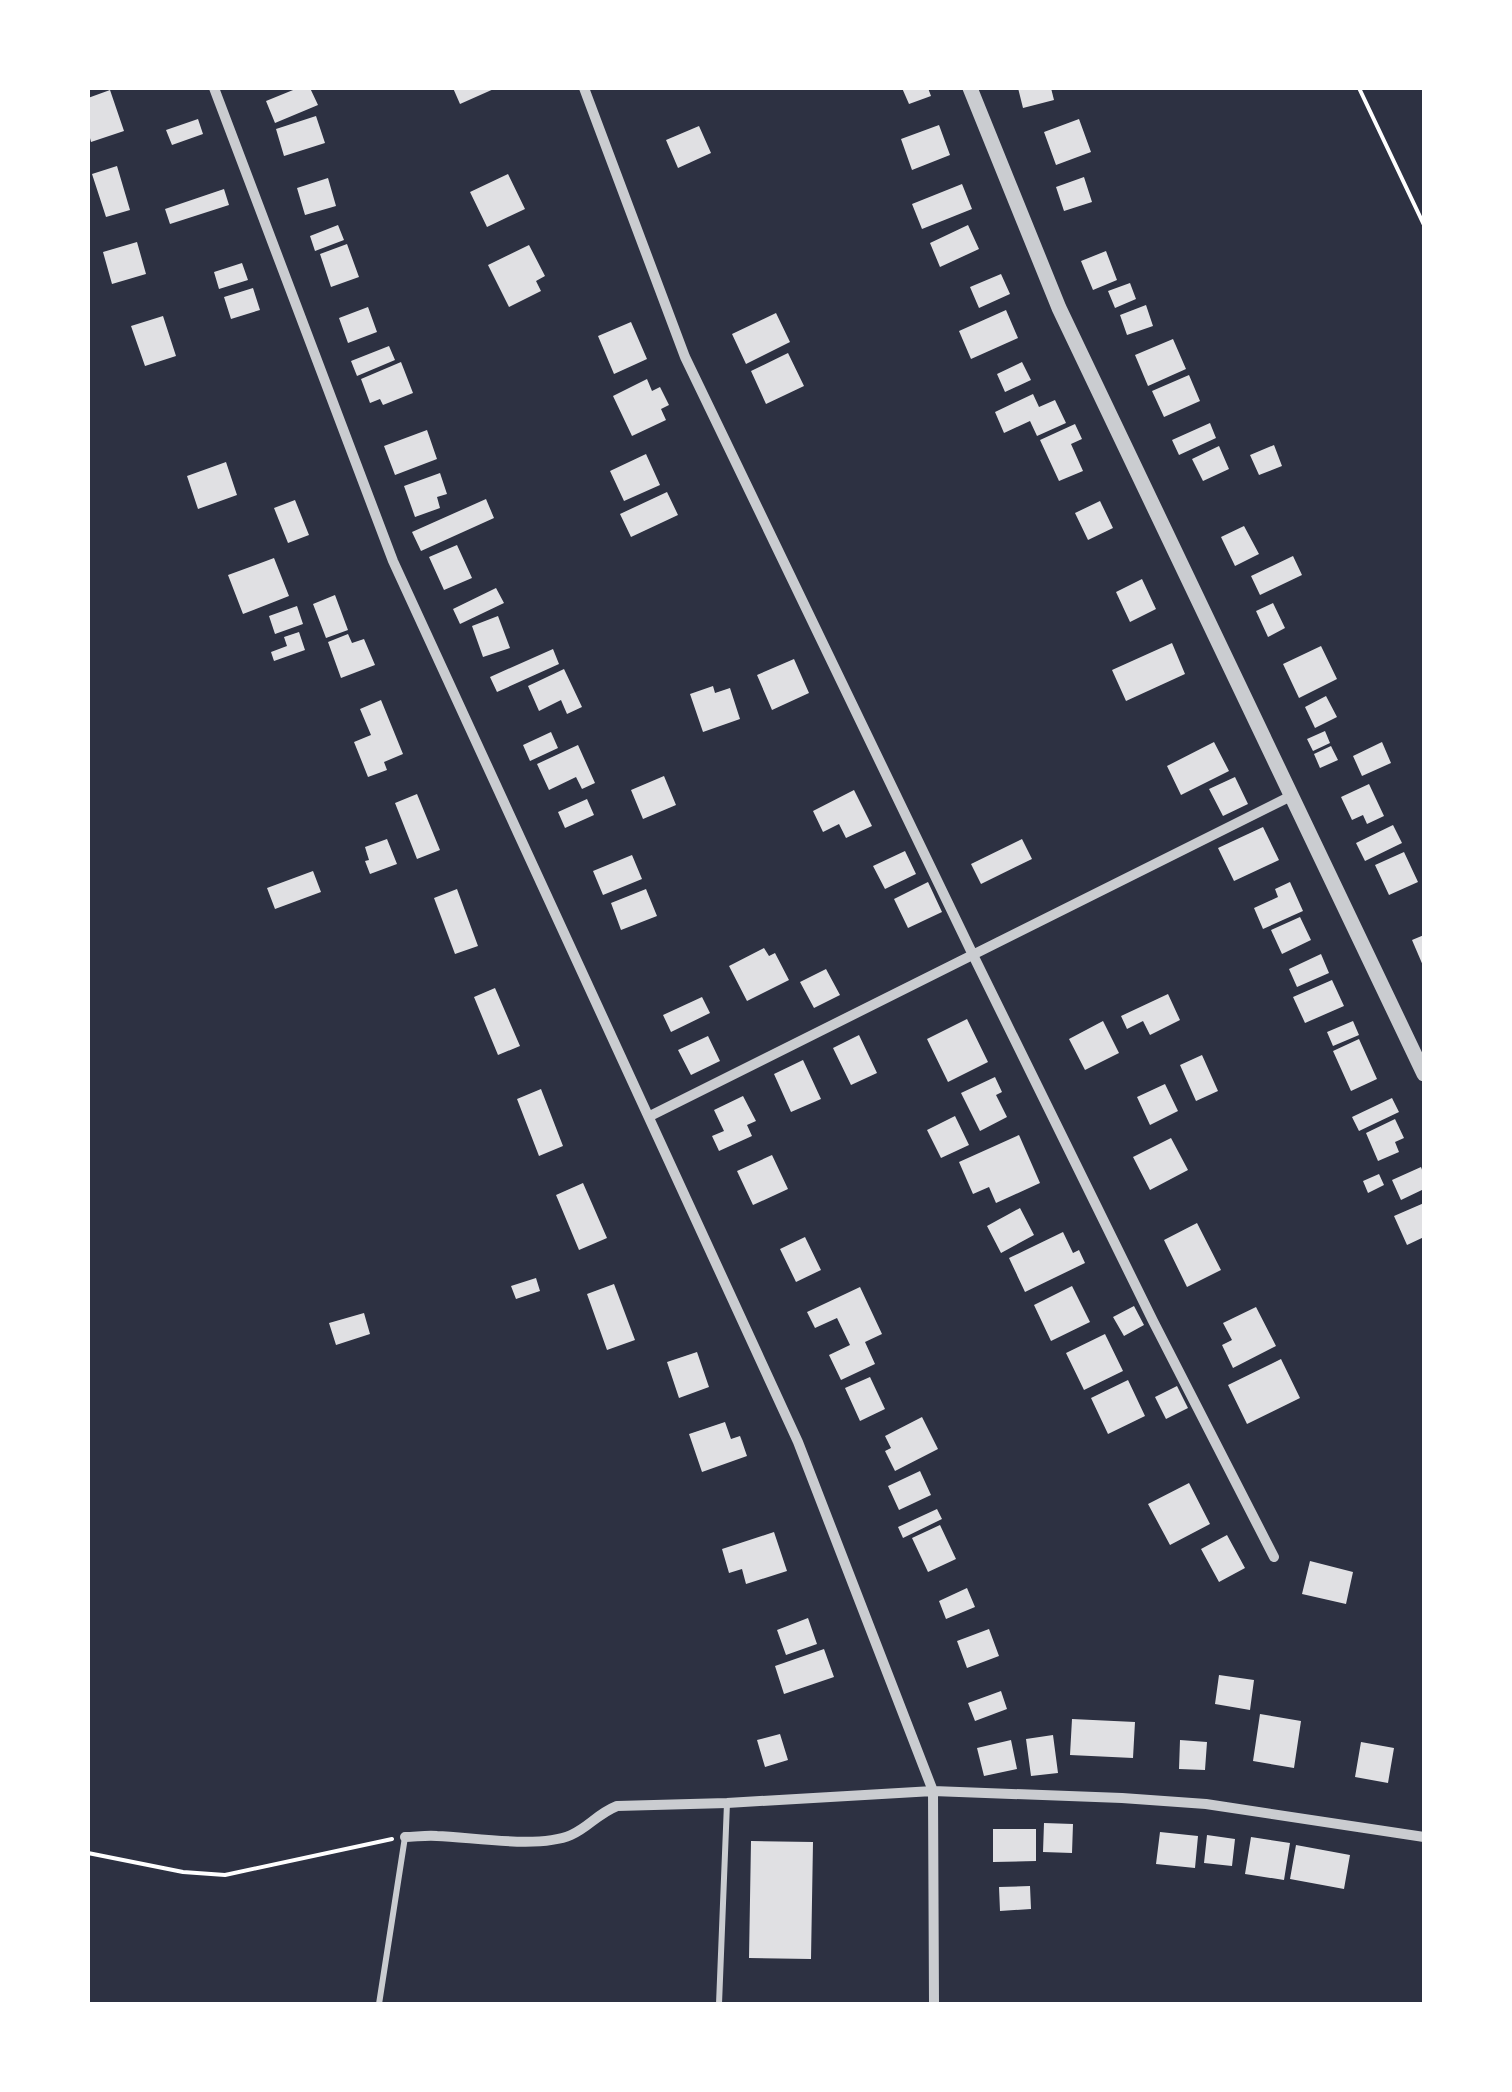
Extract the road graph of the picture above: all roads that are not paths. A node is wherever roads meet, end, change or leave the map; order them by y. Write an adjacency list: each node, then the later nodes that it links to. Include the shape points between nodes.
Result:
1 (214, 88): 7 (street, via 392,560)
2 (584, 88): 5 (street, via 685,358)
3 (970, 88): 4 (street, via 1059,308)
4 (1293, 795): 5 (street); 6 (street)
5 (973, 954): 7 (street); 8 (street)
6 (1424, 1074)
7 (650, 1116): 9 (street, via 798,1442)
8 (1274, 1557)
9 (933, 1791): 10 (street); 12 (street, via 1206,1804); 15 (street)
10 (727, 1803): 11 (street, via 617,1806 568,1836 545,1840); 14 (lane)
11 (405, 1837): 13 (lane)
12 (1424, 1838)
13 (379, 2004)
14 (719, 2004)
15 (934, 2004)

